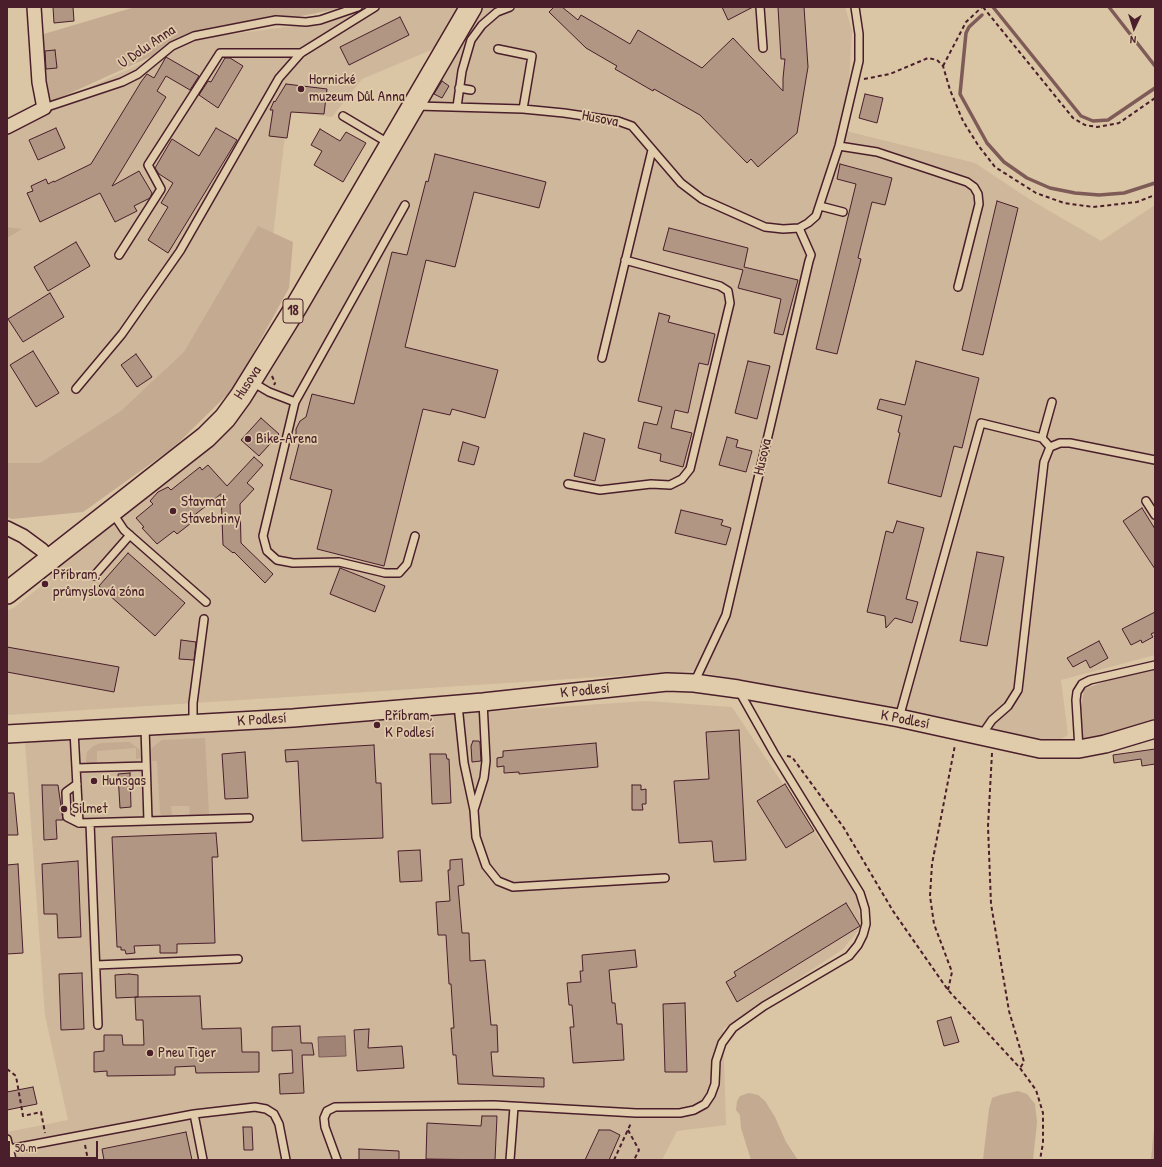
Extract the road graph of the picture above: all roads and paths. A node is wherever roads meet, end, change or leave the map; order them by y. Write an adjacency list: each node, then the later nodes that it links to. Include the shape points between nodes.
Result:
1 (34, 7): 19 (street, via 39,82)
2 (358, 7): 19 (lane, U Dolu Anna, via 320,20 276,20 194,36 172,46 138,74 122,82)
3 (375, 7): 11 (lane)
4 (471, 7): 17 (main road, Husova / 18)
5 (510, 7): 14 (lane, via 497,12 482,25 471,40)
6 (760, 7): 9 (lane)
7 (855, 7): 13 (lane, via 860,34)
8 (983, 7): 12 (path, via 966,22); 16 (path, via 1074,118 1085,125 1097,127 1120,123)
9 (763, 48)
10 (498, 49): 20 (lane, via 532,56)
11 (301, 53): 31 (lane, via 220,53 148,165 161,188); 36 (lane, via 279,78 180,251 122,334)
12 (943, 66): 13 (path, via 937,60 928,58 890,74); 26 (path, via 963,121 978,146 996,167 1036,193 1064,202 1093,207 1137,202)
13 (855, 82): 24 (lane)
14 (459, 88): 15 (lane); 18 (lane)
15 (471, 90)
16 (1155, 98)
17 (412, 106): 18 (lane, Husova); 23 (main road, Husova / 18)
18 (457, 107): 20 (lane, Husova)
19 (44, 108): 22 (street, U Dolu Anna)
20 (523, 110): 25 (lane, Husova, via 618,121 632,126)
21 (343, 116): 23 (lane)
22 (7, 127)
23 (390, 144): 35 (main road, Husova / 18)
24 (839, 146): 28 (lane); 33 (lane, via 877,152 967,182 974,187 979,204)
25 (652, 150): 30 (lane, Husova, via 681,183 702,199 765,227); 32 (lane)
26 (1155, 195)
27 (405, 205): 37 (lane)
28 (820, 206): 29 (lane); 30 (lane, via 816,216)
29 (843, 212)
30 (799, 228): 55 (lane, Husova, via 811,255 726,615)
31 (119, 255)
32 (625, 260): 34 (lane); 42 (lane, via 720,286 728,292 730,303 690,469 682,480 670,486 651,484 600,490)
33 (958, 287)
34 (602, 358)
35 (250, 381): 37 (lane, via 268,392); 44 (main road, Husova / 18, via 225,418 206,436)
36 (76, 389)
37 (295, 402): 48 (lane, via 263,536 267,552 277,560 293,563 339,562 385,573 399,572 407,564)
38 (1052, 402): 39 (lane)
39 (1042, 438): 40 (lane); 59 (lane, via 980,423)
40 (1050, 447): 41 (lane, via 1070,443); 66 (lane, via 1044,462 1018,690 1008,706 992,720)
41 (1155, 460)
42 (568, 484)
43 (1146, 502): 45 (lane)
44 (110, 510): 47 (lane); 49 (main road, Husova / 18)
45 (1155, 515)
46 (7, 528): 49 (street, via 24,536)
47 (130, 535): 50 (lane); 52 (lane)
48 (415, 536)
49 (50, 560): 51 (main road, Husova / 18)
50 (94, 576)
51 (7, 593)
52 (206, 602)
53 (204, 619): 60 (lane, via 193,703)
54 (1155, 664): 67 (lane, via 1082,684 1076,700)
55 (694, 683): 56 (street, K Podlesí); 57 (street, K Podlesí, via 667,682)
56 (738, 689): 59 (street, K Podlesí); 68 (lane)
57 (483, 702): 58 (street, K Podlesí); 72 (lane, via 486,761 484,778)
58 (458, 704): 60 (street, K Podlesí); 72 (lane, via 464,763)
59 (899, 718): 63 (street, K Podlesí)
60 (193, 725): 61 (street, K Podlesí)
61 (145, 727): 64 (street, K Podlesí); 69 (lane)
62 (1155, 728): 67 (street, K Podlesí)
63 (957, 730): 66 (street, K Podlesí); 80 (path, via 932,864 930,896 934,924 952,972)
64 (74, 731): 65 (street, K Podlesí); 70 (lane)
65 (7, 734)
66 (987, 737): 67 (street, K Podlesí, via 1040,748); 82 (path, via 991,904 1010,1011 1024,1062)
67 (1079, 749)
68 (774, 753): 80 (path, via 792,757 844,828 893,911); 85 (lane, via 860,893 865,909 866,924 863,935 849,956 764,1006 733,1028 722,1043 716,1060 715,1084 705,1104 680,1113)
69 (146, 766): 70 (lane); 74 (lane)
70 (76, 768): 71 (lane)
71 (77, 784): 75 (lane); 75 (lane, via 66,792 66,804 67,817)
72 (474, 810): 77 (lane, via 476,837 486,866 498,881 513,887)
73 (249, 818): 74 (lane)
74 (148, 820): 76 (lane)
75 (79, 823): 76 (lane)
76 (90, 823): 79 (lane)
77 (665, 878)
78 (238, 959): 79 (lane)
79 (96, 965): 81 (lane)
80 (948, 990): 82 (path)
81 (98, 1026)
82 (1020, 1068): 100 (path, via 1036,1090 1042,1113 1043,1143)
83 (7, 1069): 89 (path, via 16,1076 23,1116 41,1112)
84 (514, 1107): 85 (lane); 96 (lane, via 335,1107 327,1111 324,1118); 97 (lane)
85 (636, 1112): 87 (path)
86 (194, 1114): 89 (lane); 94 (lane); 95 (lane, via 266,1108 274,1114 279,1124)
87 (628, 1130): 98 (path); 99 (path, via 639,1150)
88 (7, 1140): 91 (lane)
89 (47, 1141): 91 (lane)
90 (85, 1145): 93 (path)
91 (9, 1149): 92 (lane)
92 (12, 1160)
93 (88, 1160)
94 (203, 1160)
95 (286, 1160)
96 (337, 1160)
97 (510, 1160)
98 (614, 1160)
99 (634, 1160)
100 (1040, 1160)

